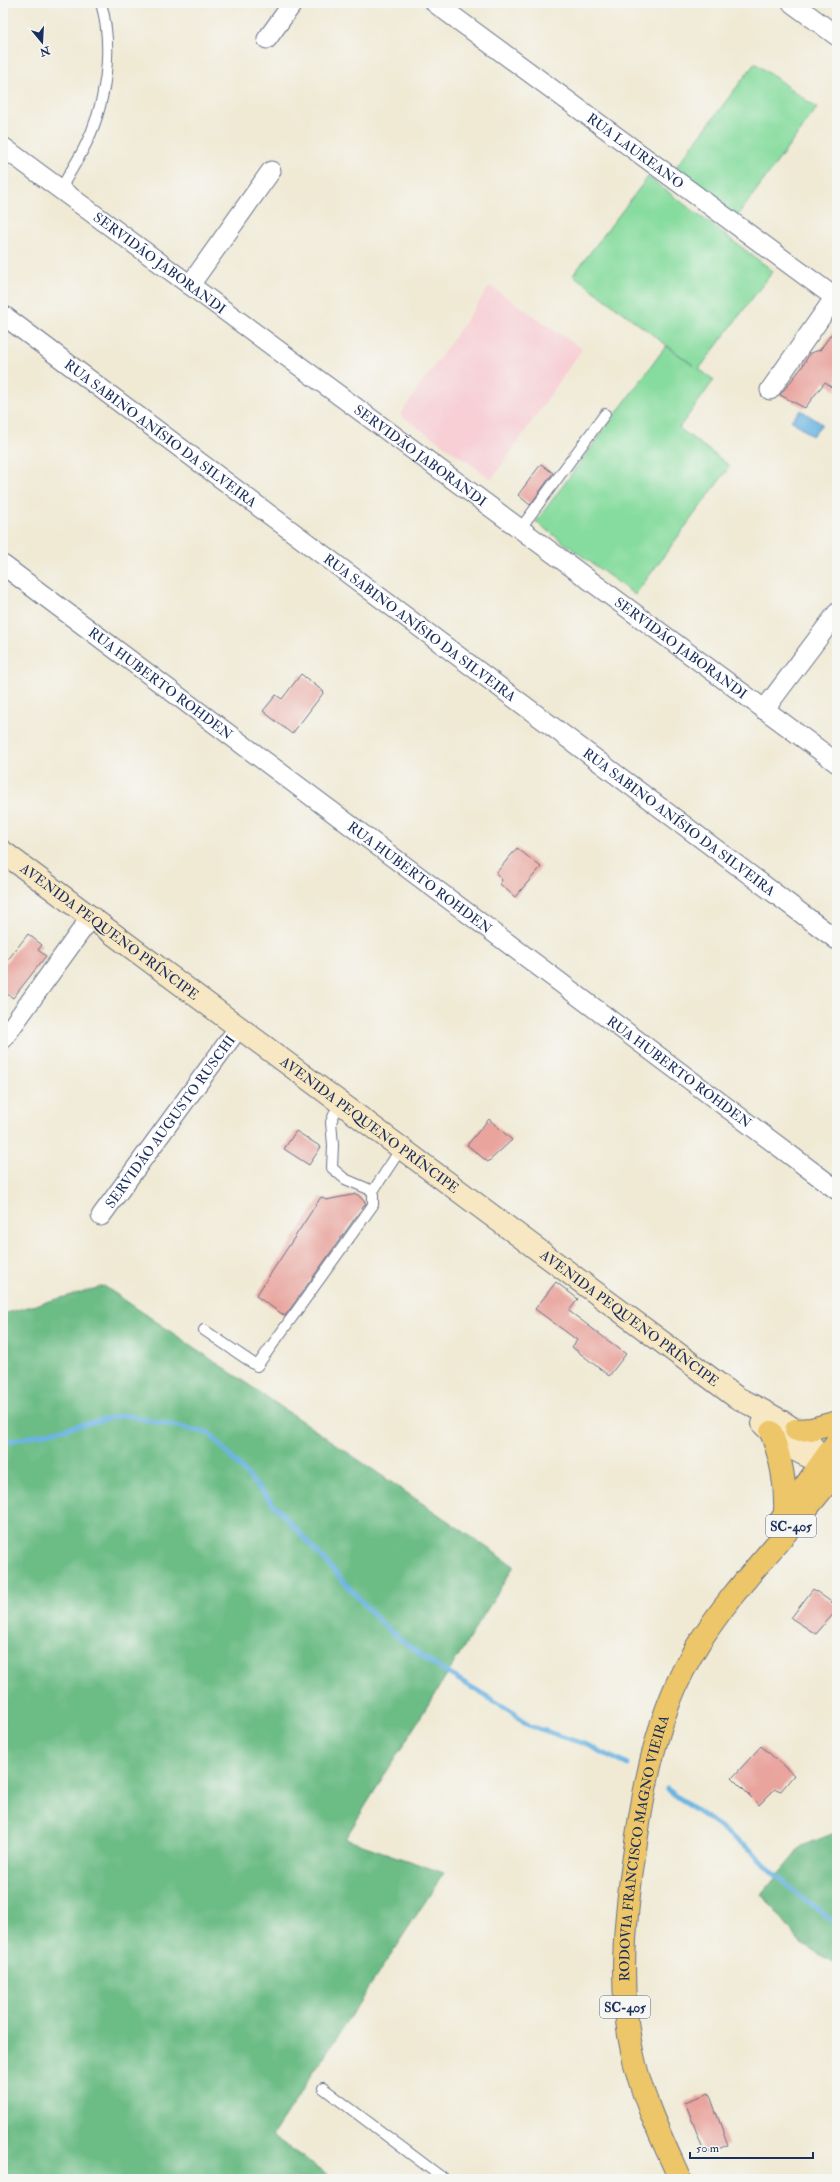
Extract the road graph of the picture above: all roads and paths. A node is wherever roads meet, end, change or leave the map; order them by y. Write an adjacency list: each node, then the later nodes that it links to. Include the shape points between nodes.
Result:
1 (101, 3): 9 (lane, via 108,46 106,78 84,148)
2 (293, 3): 6 (street)
3 (435, 3): 11 (street, RUA LAUREANO)
4 (792, 3): 5 (street)
5 (837, 36)
6 (267, 39)
7 (3, 147): 9 (street, SERVIDÃO JABORANDI)
8 (270, 171): 10 (street)
9 (60, 190): 10 (street, SERVIDÃO JABORANDI)
10 (190, 285): 15 (street, SERVIDÃO JABORANDI)
11 (836, 298): 13 (street)
12 (3, 315): 22 (street, RUA SABINO ANÍSIO DA SILVEIRA)
13 (770, 390)
14 (605, 414): 15 (lane)
15 (520, 529): 18 (street, SERVIDÃO JABORANDI)
16 (3, 565): 27 (street, RUA HUBERTO ROHDEN)
17 (837, 613): 18 (street)
18 (764, 710): 19 (street, SERVIDÃO JABORANDI)
19 (837, 764)
20 (3, 852): 21 (main road, AVENIDA PEQUENO PRÍNCIPE)
21 (92, 917): 23 (main road, AVENIDA PEQUENO PRÍNCIPE); 24 (street)
22 (837, 940)
23 (239, 1027): 25 (main road, AVENIDA PEQUENO PRÍNCIPE); 29 (street, SERVIDÃO AUGUSTO RUSCHI)
24 (3, 1039)
25 (339, 1103): 26 (main road, AVENIDA PEQUENO PRÍNCIPE); 28 (lane, via 331,1122 332,1168 345,1179)
26 (402, 1147): 28 (lane); 31 (main road, AVENIDA PEQUENO PRÍNCIPE)
27 (837, 1190)
28 (373, 1191): 30 (lane, via 373,1205 257,1366)
29 (100, 1216)
30 (204, 1330)
31 (736, 1397): 33 (main road, AVENIDA PEQUENO PRÍNCIPE); 34 (main road, AVENIDA PEQUENO PRÍNCIPE)
32 (837, 1422): 33 (main road)
33 (796, 1430): 36 (main road, AVENIDA PEQUENO PRÍNCIPE)
34 (771, 1432): 36 (main road, AVENIDA PEQUENO PRÍNCIPE, via 807,1457); 37 (main road, via 784,1472)
35 (837, 1441): 36 (main road, RODOVIA FRANCISCO MAGNO VIEIRA / SC-405)
36 (832, 1467): 37 (main road, RODOVIA FRANCISCO MAGNO VIEIRA / SC-405); 38 (main road, RODOVIA FRANCISCO MAGNO VIEIRA / SC-405, via 824,1488)
37 (785, 1512): 38 (main road, RODOVIA FRANCISCO MAGNO VIEIRA / SC-405)
38 (745, 1580): 41 (main road, RODOVIA FRANCISCO MAGNO VIEIRA / SC-405, via 694,1650 668,1704 644,1785 630,1879 624,1976 632,2051 642,2089)
39 (324, 2088): 40 (lane)
40 (444, 2179)
41 (680, 2179)

